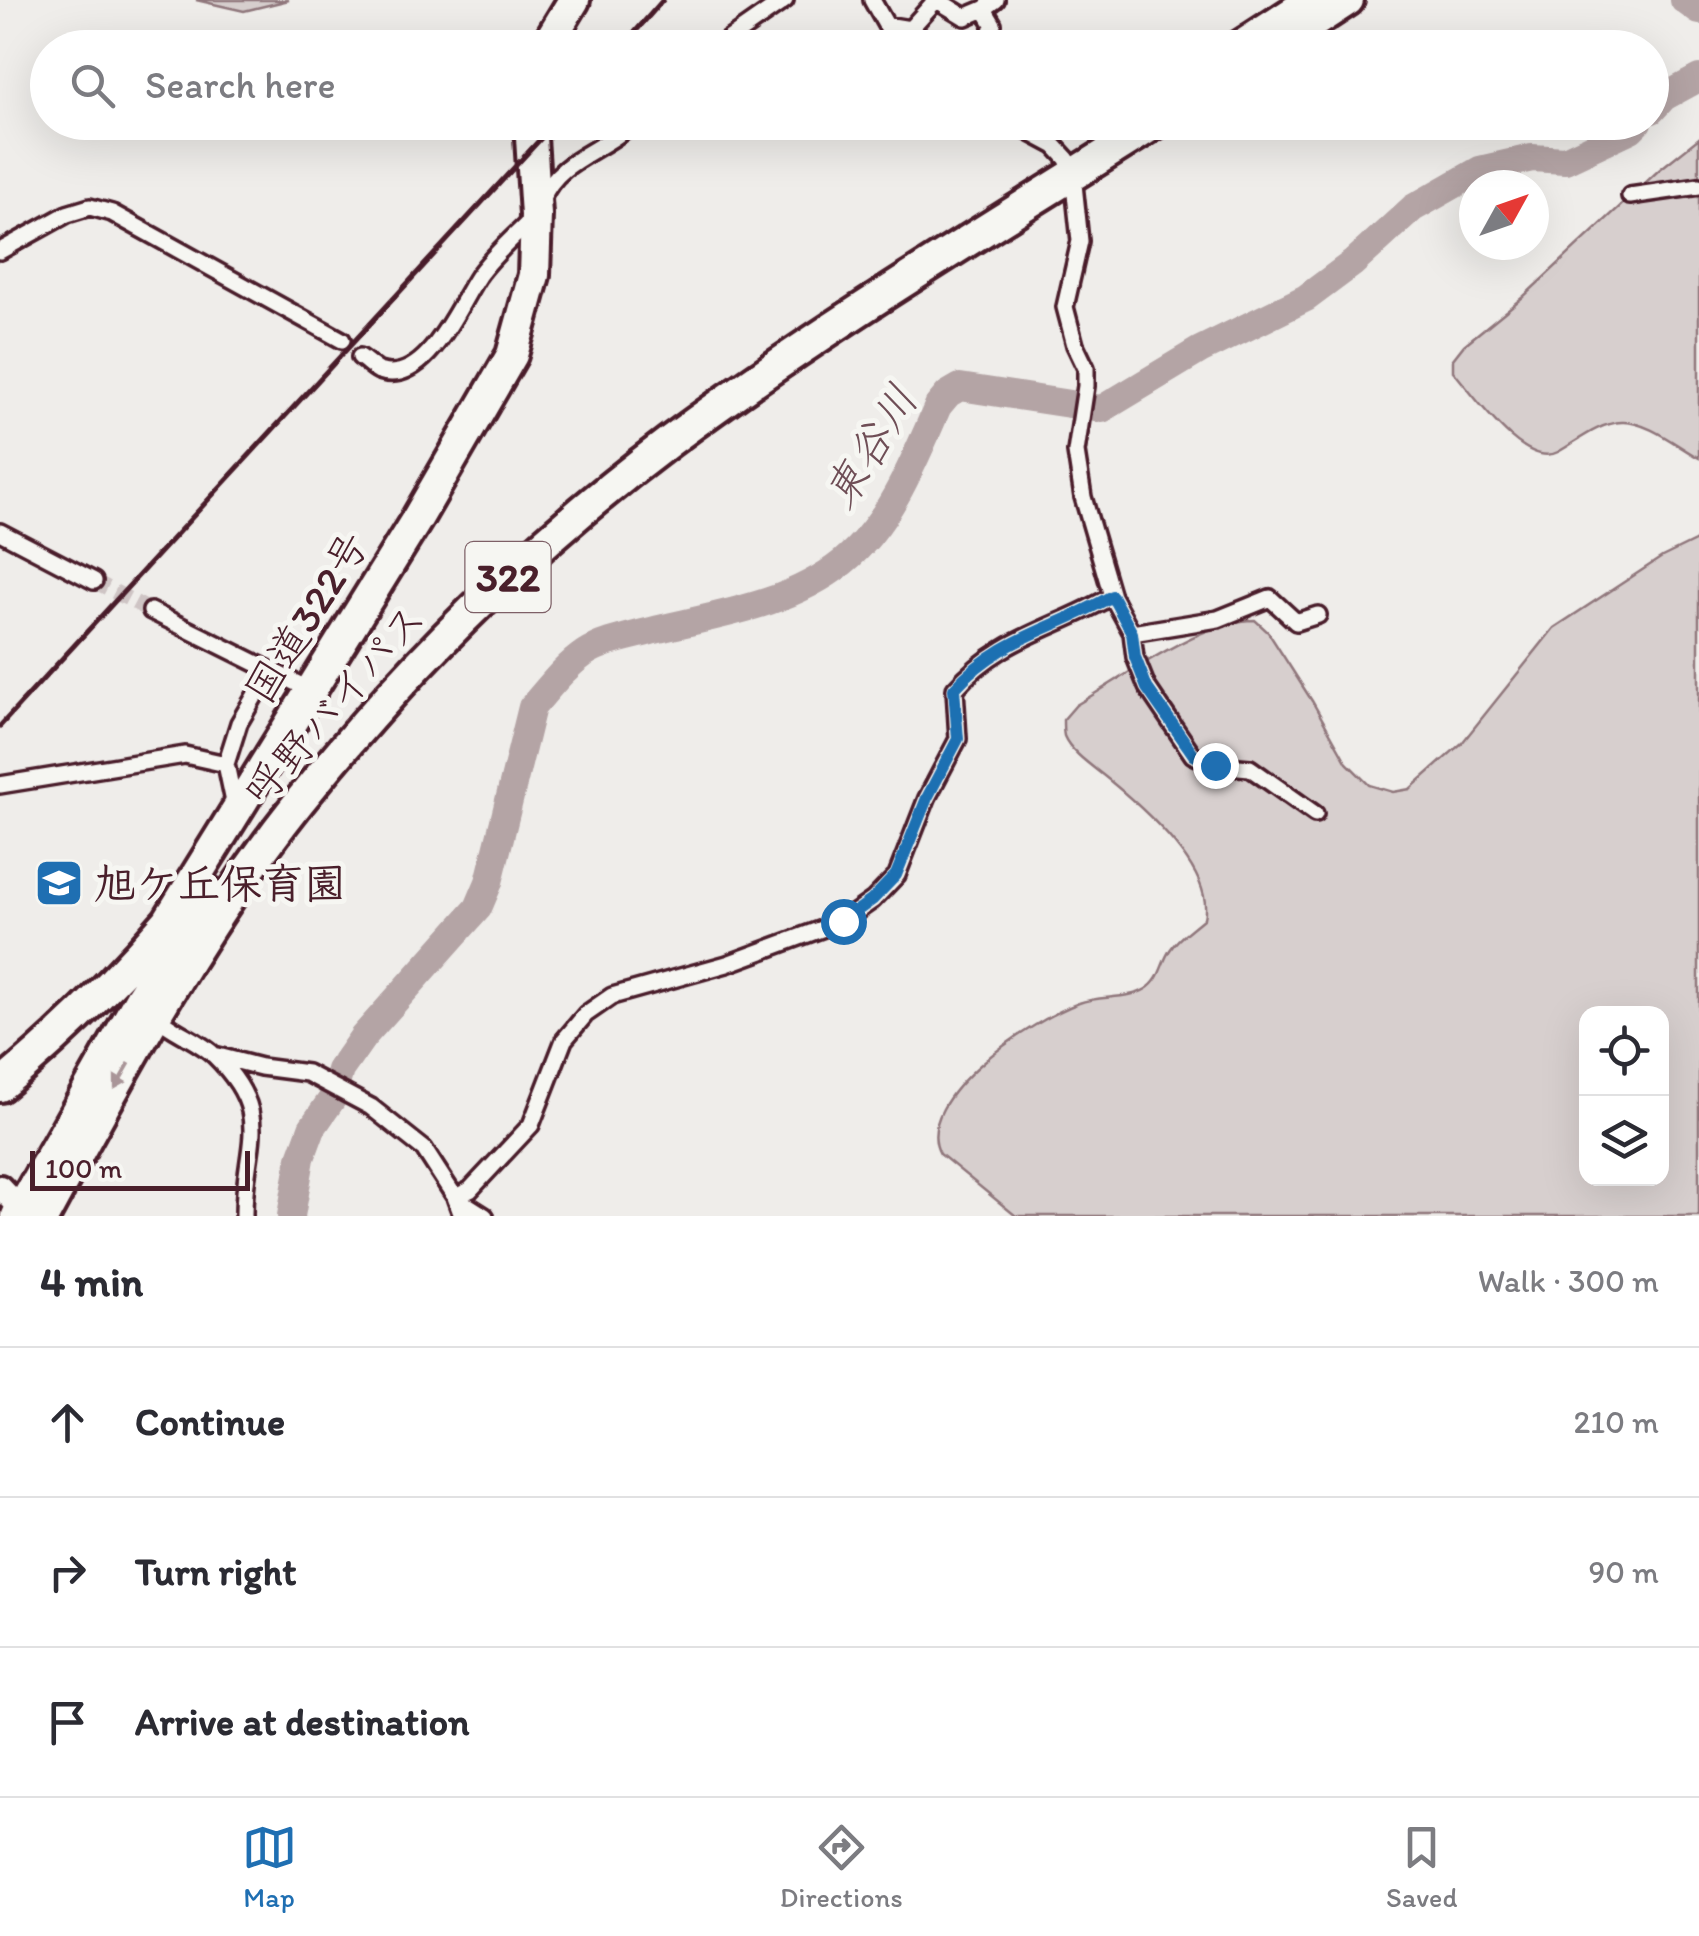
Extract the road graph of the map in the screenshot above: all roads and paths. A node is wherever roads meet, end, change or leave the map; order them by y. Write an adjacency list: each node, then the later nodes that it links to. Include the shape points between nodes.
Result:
1 (574, 0): 9 (highway)
2 (785, 0): 10 (street)
3 (872, 0): 8 (street)
4 (936, 0): 7 (street, via 965,17); 8 (street, via 910,30)
5 (1312, 0): 13 (highway)
6 (1348, 0): 14 (highway)
7 (990, 4): 12 (street)
8 (886, 25): 11 (street)
9 (556, 30)
10 (742, 30)
11 (889, 30)
12 (991, 30)
13 (1266, 30)
14 (1302, 30)
15 (531, 140): 23 (highway, 国道322号 / 322)
16 (609, 140): 23 (street, via 549,184)
17 (1044, 140): 20 (street)
18 (1101, 140): 20 (highway, 呼野バイパス / 322)
19 (1122, 140): 20 (highway, 呼野バイパス / 322)
20 (1070, 167): 29 (street, via 1080,241 1065,306 1086,368 1076,452); 39 (highway, 呼野バイパス / 322, via 886,272 700,396 512,547 330,738 217,884)
21 (1699, 186): 22 (street)
22 (1630, 196)
23 (536, 215): 26 (street, via 480,272 419,361 400,373 378,370); 34 (highway, 国道322号 / 322, via 534,274 512,354)
24 (0, 251): 25 (street, via 90,207)
25 (342, 340)
26 (360, 357)
27 (0, 532): 28 (street)
28 (94, 581)
29 (1112, 596): 32 (street); 42 (street, via 1016,639 974,666 954,689 958,739 896,875 872,900 843,921 598,1004 564,1040 530,1125 470,1190)
30 (151, 611): 33 (street)
31 (1318, 615): 32 (street, via 1296,622 1270,598 1218,619)
32 (1132, 633): 37 (street, via 1147,688 1194,755 1250,768)
33 (270, 670): 34 (street); 35 (street, via 239,722)
34 (310, 690): 38 (highway, 国道322号 / 322)
35 (226, 764): 36 (street, via 185,755); 38 (street)
36 (0, 786)
37 (1314, 814)
38 (236, 816): 41 (highway, 国道322号 / 322, via 156,936)
39 (149, 1007): 40 (street); 43 (highway, 呼野バイパス / 322)
40 (214, 1054): 42 (street, via 308,1074 371,1107 424,1148); 44 (street, via 250,1104 255,1128)
41 (0, 1086)
42 (455, 1197): 45 (street); 46 (street)
43 (21, 1207)
44 (244, 1216)
45 (462, 1216)
46 (485, 1216)

